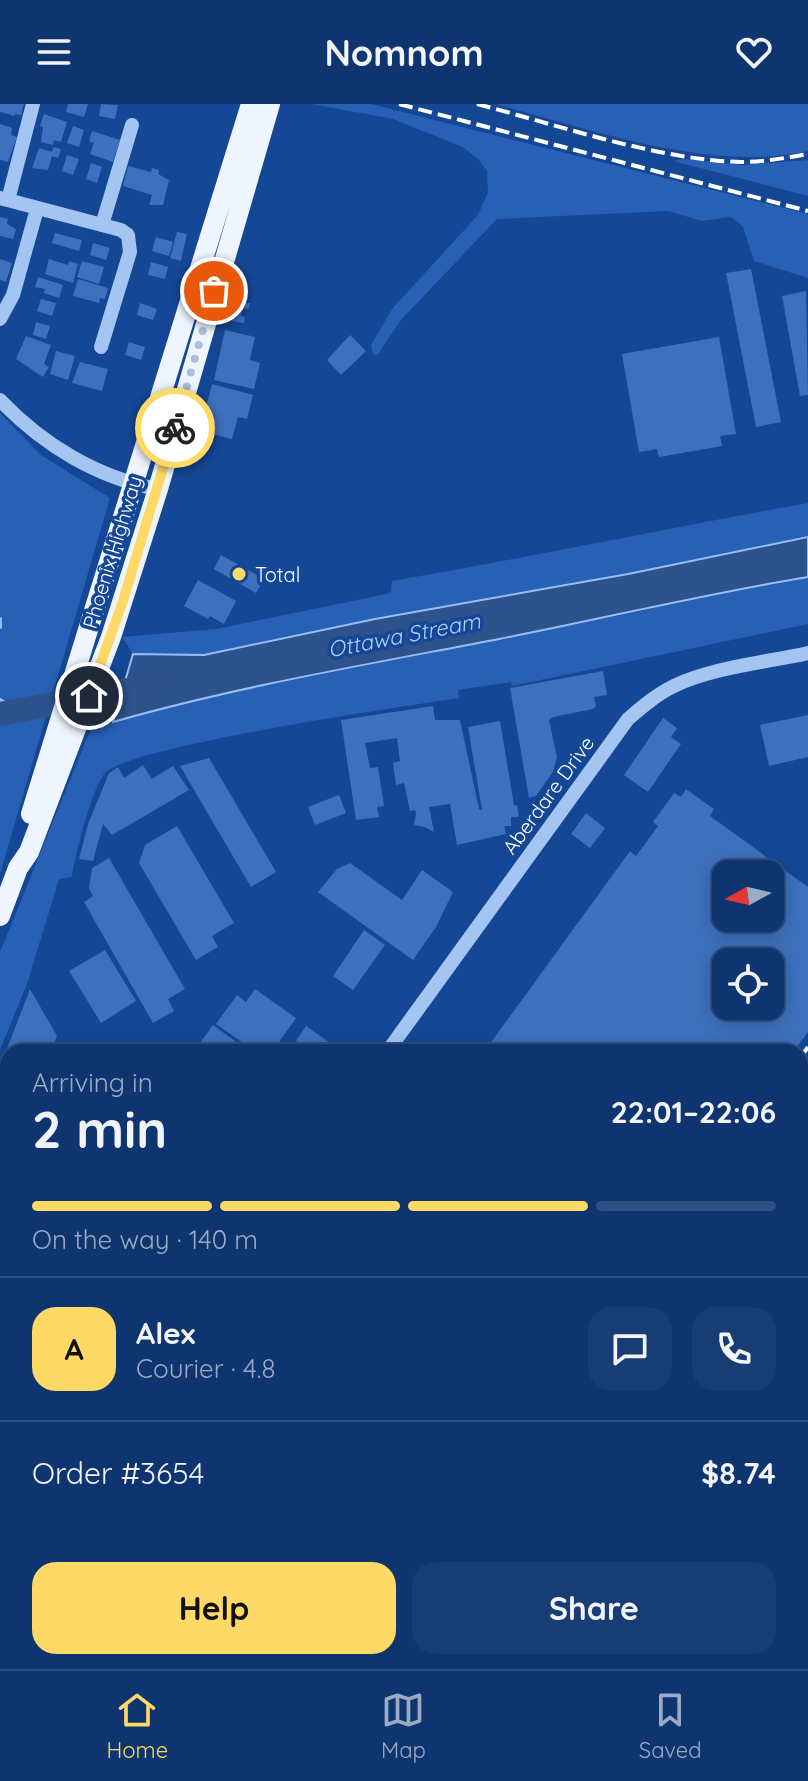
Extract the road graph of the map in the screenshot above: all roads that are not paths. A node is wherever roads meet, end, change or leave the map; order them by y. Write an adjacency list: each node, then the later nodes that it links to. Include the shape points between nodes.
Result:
1 (33, 104): 4 (street)
2 (260, 106): 10 (main road, Phoenix Highway); 11 (main road, Phoenix Highway)
3 (132, 125): 6 (street)
4 (4, 199): 5 (street)
5 (37, 209): 6 (street); 7 (street, via 13,295)
6 (102, 225): 8 (street, via 128,235 130,252)
7 (0, 319)
8 (101, 347)
9 (0, 400): 10 (street, via 57,447)
10 (132, 484): 11 (street); 13 (main road, Phoenix Highway, via 79,654)
11 (158, 489): 13 (main road, Phoenix Highway, via 111,637)
12 (808, 653): 15 (street, Aberdare Drive, via 674,685 628,719)
13 (59, 753): 14 (main road, Phoenix Highway)
14 (0, 916)
15 (393, 1044)

